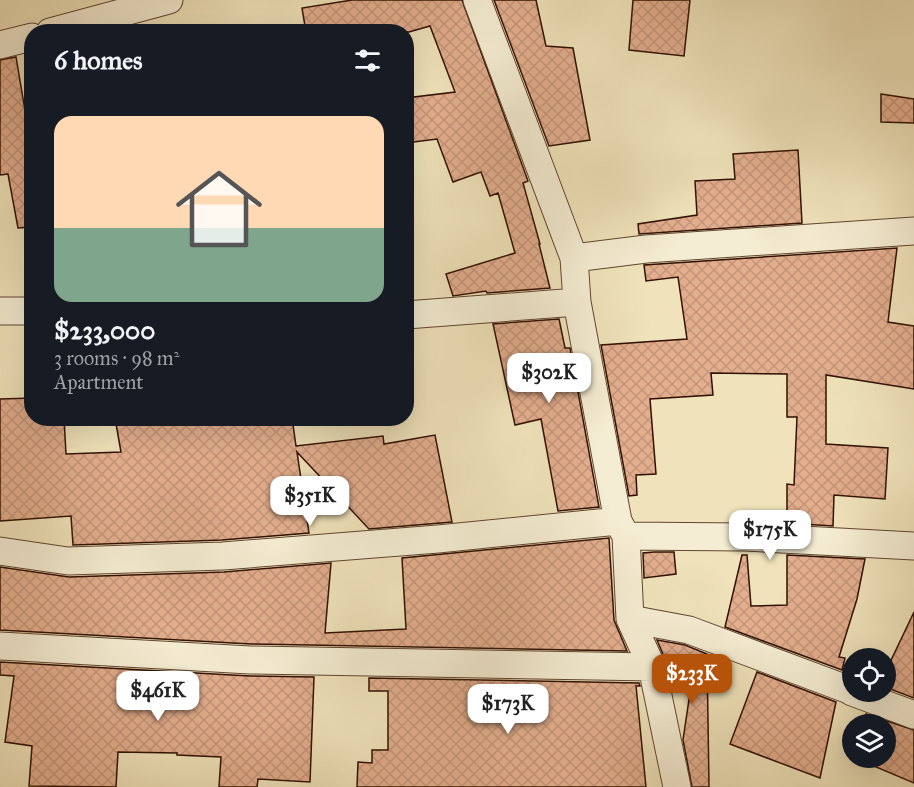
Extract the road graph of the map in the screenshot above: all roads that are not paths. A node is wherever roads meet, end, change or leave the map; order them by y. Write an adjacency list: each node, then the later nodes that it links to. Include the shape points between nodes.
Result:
1 (169, 0): 3 (street)
2 (477, 0): 7 (street)
3 (80, 24)
4 (24, 38): 5 (street)
5 (0, 45)
6 (914, 231): 7 (street, via 646,249)
7 (574, 258): 8 (street)
8 (577, 302): 11 (street); 12 (street)
9 (0, 311): 10 (street)
10 (24, 311)
11 (414, 314)
12 (622, 528): 13 (street); 14 (street, via 223,556 68,561); 15 (street)
13 (914, 546)
14 (0, 551)
15 (630, 619): 17 (street); 18 (street, via 689,630)
16 (0, 646): 17 (street, via 250,660)
17 (652, 667): 21 (street)
18 (842, 688)
19 (879, 702): 20 (street)
20 (914, 715)
21 (677, 787)

